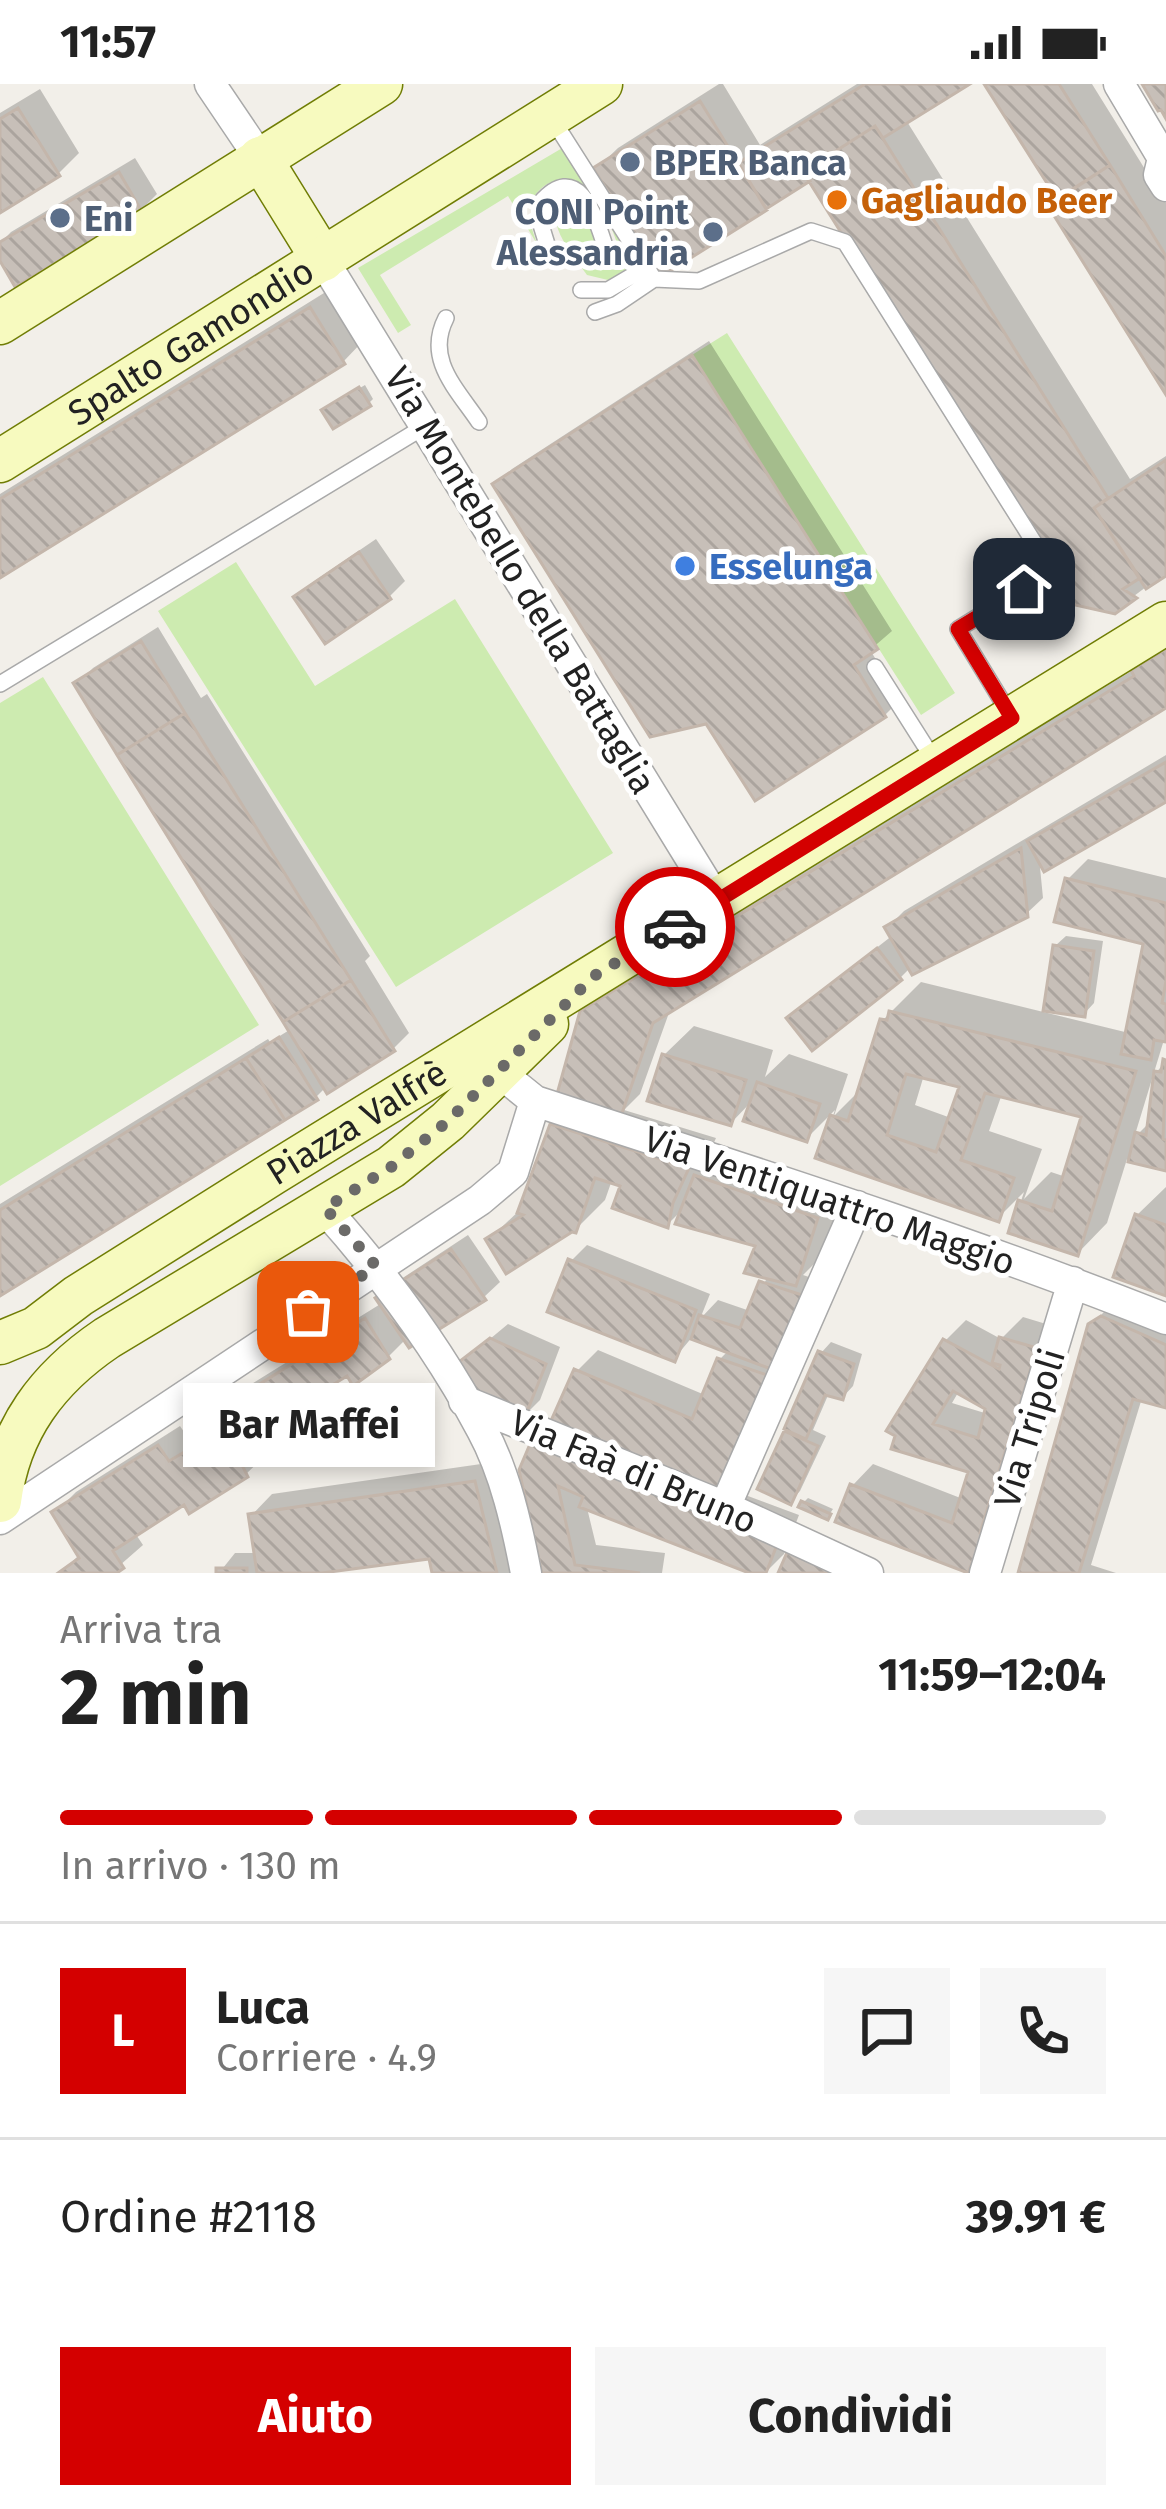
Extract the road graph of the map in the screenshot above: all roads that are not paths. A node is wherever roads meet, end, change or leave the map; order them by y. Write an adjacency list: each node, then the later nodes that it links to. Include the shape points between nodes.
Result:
1 (210, 84): 6 (street)
2 (381, 84): 6 (street)
3 (601, 84): 5 (street)
4 (1120, 84): 7 (street)
5 (550, 117): 10 (street); 11 (lane)
6 (260, 158): 10 (street, Spalto Gamondio); 15 (street)
7 (1165, 166)
8 (604, 243): 9 (lane, via 583,195 552,189 540,202)
9 (550, 254)
10 (323, 260): 17 (street, Via Montebello della Battaglia); 18 (street, Spalto Gamondio)
11 (651, 273): 12 (lane, via 608,290); 13 (lane, via 617,304); 22 (lane, via 699,281 811,231 845,242 1052,571 958,629)
12 (580, 290)
13 (595, 312)
14 (446, 318): 16 (lane, via 438,355)
15 (0, 323)
16 (479, 422)
17 (428, 425): 21 (lane); 24 (street, Via Montebello della Battaglia)
18 (0, 461)
19 (1166, 623): 22 (street)
20 (875, 667): 23 (lane)
21 (0, 684)
22 (1012, 718): 23 (street)
23 (937, 764): 24 (street)
24 (717, 901): 25 (street)
25 (594, 976): 26 (street, Piazza Valfrè); 33 (street, Piazza Valfrè, via 136,1259)
26 (500, 1072): 27 (street, Via Ventiquattro Maggio); 29 (street, Piazza Valfrè, via 405,1156)
27 (536, 1102): 28 (street, Via Ventiquattro Maggio); 30 (street, via 513,1172)
28 (857, 1206): 31 (street, Via Ventiquattro Maggio); 38 (street)
29 (325, 1208): 30 (street, Piazza Valfrè); 35 (street, Piazza Valfrè, via 80,1357)
30 (376, 1266): 34 (street, Piazza Valfrè); 39 (street)
31 (1073, 1282): 32 (street, Via Ventiquattro Maggio); 42 (street, Via Tripoli)
32 (1166, 1319)
33 (8, 1354): 35 (street)
34 (464, 1401): 38 (street, Via Faà di Bruno); 40 (street, Piazza Valfrè, via 484,1433)
35 (33, 1409): 36 (street, Piazza Valfrè)
36 (6, 1450): 37 (street, Piazza Valfrè)
37 (0, 1501)
38 (724, 1507): 41 (street, Via Faà di Bruno)
39 (0, 1519)
40 (526, 1573)
41 (868, 1573)
42 (985, 1573)

